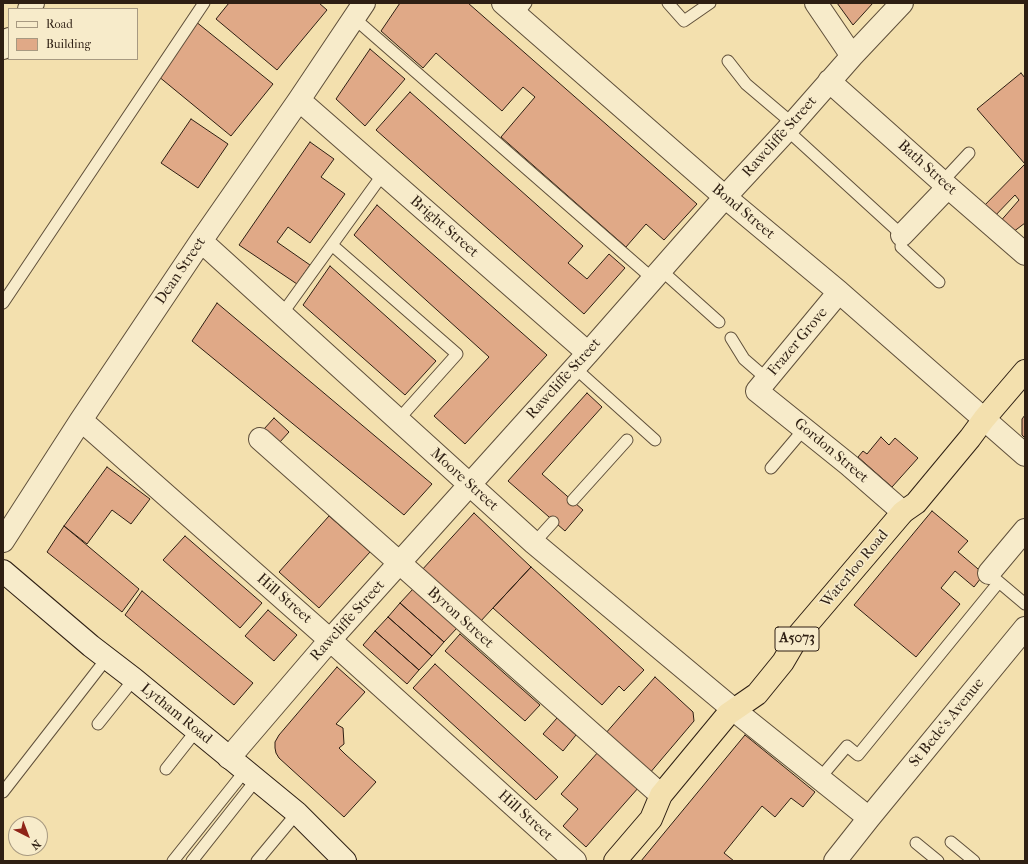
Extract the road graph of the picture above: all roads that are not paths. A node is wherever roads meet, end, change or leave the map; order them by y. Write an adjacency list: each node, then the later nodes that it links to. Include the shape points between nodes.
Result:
1 (204, 3): 24 (lane)
2 (668, 3): 3 (lane, via 684,20)
3 (710, 3)
4 (816, 3): 8 (street)
5 (902, 3): 8 (street, Rawcliffe Street)
6 (516, 7): 16 (street, Bond Street)
7 (359, 11): 11 (street, Dean Street); 21 (lane)
8 (852, 56): 10 (street, Rawcliffe Street)
9 (728, 61): 12 (lane, via 746,84)
10 (830, 81): 12 (street, Rawcliffe Street); 15 (street, Bath Street)
11 (299, 100): 14 (street, Bright Street); 18 (street, Dean Street)
12 (790, 127): 16 (street, Rawcliffe Street); 17 (lane)
13 (969, 153): 15 (lane)
14 (383, 174): 19 (lane); 28 (street, Bright Street)
15 (945, 185): 17 (street); 20 (street, Bath Street)
16 (724, 198): 21 (street, Rawcliffe Street); 23 (street, Bond Street)
17 (902, 235): 22 (lane, via 900,247)
18 (201, 242): 25 (street, Moore Street); 32 (street, Dean Street)
19 (332, 245): 25 (lane); 33 (lane, via 457,354)
20 (1025, 254)
21 (657, 274): 26 (lane); 28 (street, Rawcliffe Street)
22 (939, 282)
23 (839, 292): 30 (street, Frazer Grove); 31 (street, Bond Street)
24 (3, 303)
25 (282, 314): 33 (street, Moore Street)
26 (719, 322)
27 (731, 338): 30 (lane)
28 (581, 361): 37 (lane); 40 (street, Rawcliffe Street)
29 (1025, 371): 31 (highway, Waterloo Road / A5073)
30 (762, 385): 34 (street, Gordon Street)
31 (984, 419): 38 (street, Bond Street); 42 (highway, Waterloo Road / A5073, via 916,503)
32 (81, 420): 45 (street, Dean Street); 52 (street, Hill Street)
33 (398, 420): 40 (street, Moore Street)
34 (804, 429): 39 (lane); 42 (street, Gordon Street)
35 (260, 439): 47 (street, Byron Street)
36 (627, 440): 41 (lane)
37 (655, 440)
38 (1025, 455)
39 (771, 468)
40 (469, 485): 46 (street, Moore Street); 47 (street, Rawcliffe Street)
41 (572, 500)
42 (903, 512): 55 (highway, Waterloo Road / A5073, via 800,634 783,662 757,694)
43 (553, 522): 46 (lane)
44 (1025, 530): 49 (street)
45 (3, 541)
46 (534, 543): 55 (street, Moore Street)
47 (399, 563): 52 (street, Rawcliffe Street); 62 (street, Byron Street)
48 (3, 571): 53 (street, Lytham Road)
49 (994, 578): 50 (lane); 60 (lane, via 858,755 847,746)
50 (1025, 604)
51 (1025, 628): 64 (street, St Bede's Avenue)
52 (330, 640): 59 (street, Rawcliffe Street); 72 (street, Hill Street)
53 (107, 658): 54 (street, Lytham Road); 61 (lane)
54 (134, 679): 56 (lane); 57 (street, Lytham Road)
55 (734, 710): 60 (street); 62 (highway, Waterloo Road / A5073)
56 (98, 724)
57 (196, 731): 58 (lane); 59 (street, Lytham Road)
58 (166, 769)
59 (244, 769): 63 (street, Lytham Road); 68 (lane); 69 (lane)
60 (820, 778): 64 (street)
61 (3, 792)
62 (661, 795): 73 (highway, Waterloo Road / A5073, via 651,819)
63 (297, 813): 70 (lane); 71 (street, Lytham Road)
64 (869, 818): 74 (street, St Bede's Avenue)
65 (951, 842): 67 (lane)
66 (916, 843): 75 (lane)
67 (972, 860)
68 (173, 861)
69 (192, 861)
70 (257, 861)
71 (346, 861)
72 (575, 861)
73 (615, 861)
74 (835, 861)
75 (938, 861)

